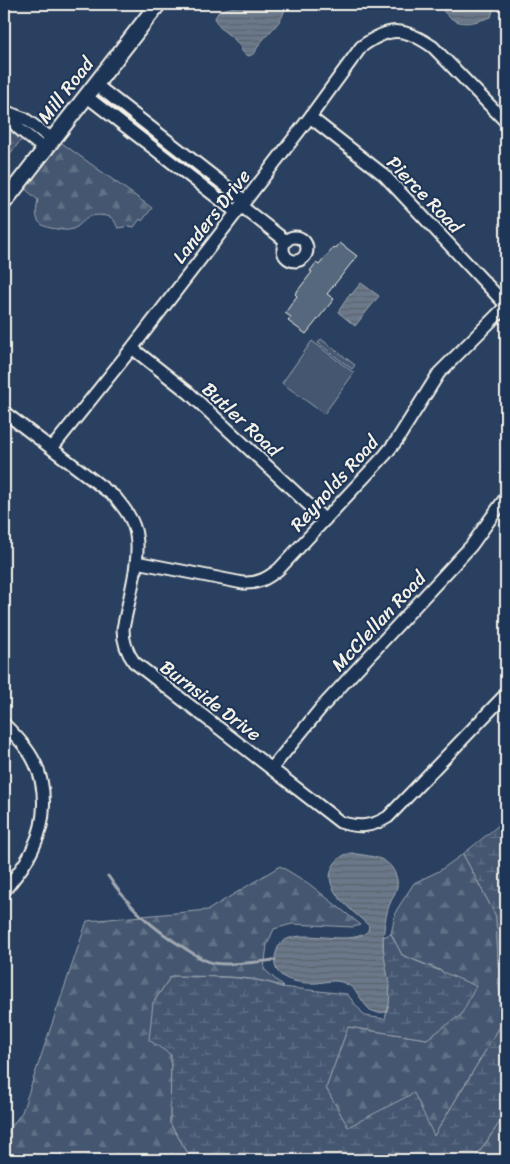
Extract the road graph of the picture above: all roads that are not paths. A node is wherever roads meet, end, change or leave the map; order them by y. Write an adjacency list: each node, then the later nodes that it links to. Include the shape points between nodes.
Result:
1 (158, 4): 2 (street, Mill Road)
2 (91, 90): 6 (street, Mill Road); 8 (street)
3 (4, 110): 6 (street, via 25,119)
4 (310, 117): 5 (street, Landers Drive, via 361,47 382,34 404,32 433,47); 8 (street, Landers Drive); 10 (street, Pierce Road, via 384,175)
5 (506, 122)
6 (48, 144): 7 (street, Mill Road)
7 (4, 202)
8 (240, 206): 9 (street); 11 (street, Landers Drive)
9 (286, 241)
10 (506, 305): 15 (street, Reynolds Road, via 439,373 397,440)
11 (132, 348): 13 (street, Landers Drive); 15 (street, Butler Road, via 196,399)
12 (4, 412): 13 (street, Burnside Drive)
13 (52, 448): 16 (street, Burnside Drive, via 115,497 126,510 136,535)
14 (506, 497): 19 (street, McClellan Road, via 471,546 321,708)
15 (325, 520): 16 (street, Reynolds Road, via 279,569 252,583)
16 (136, 562): 19 (street, Burnside Drive, via 124,628 130,656 146,673)
17 (506, 694): 19 (street, Burnside Drive, via 394,813 375,824 360,826 340,822)
18 (4, 724): 20 (street, via 35,763 44,790 43,817 34,846)
19 (272, 768)
20 (4, 891)

